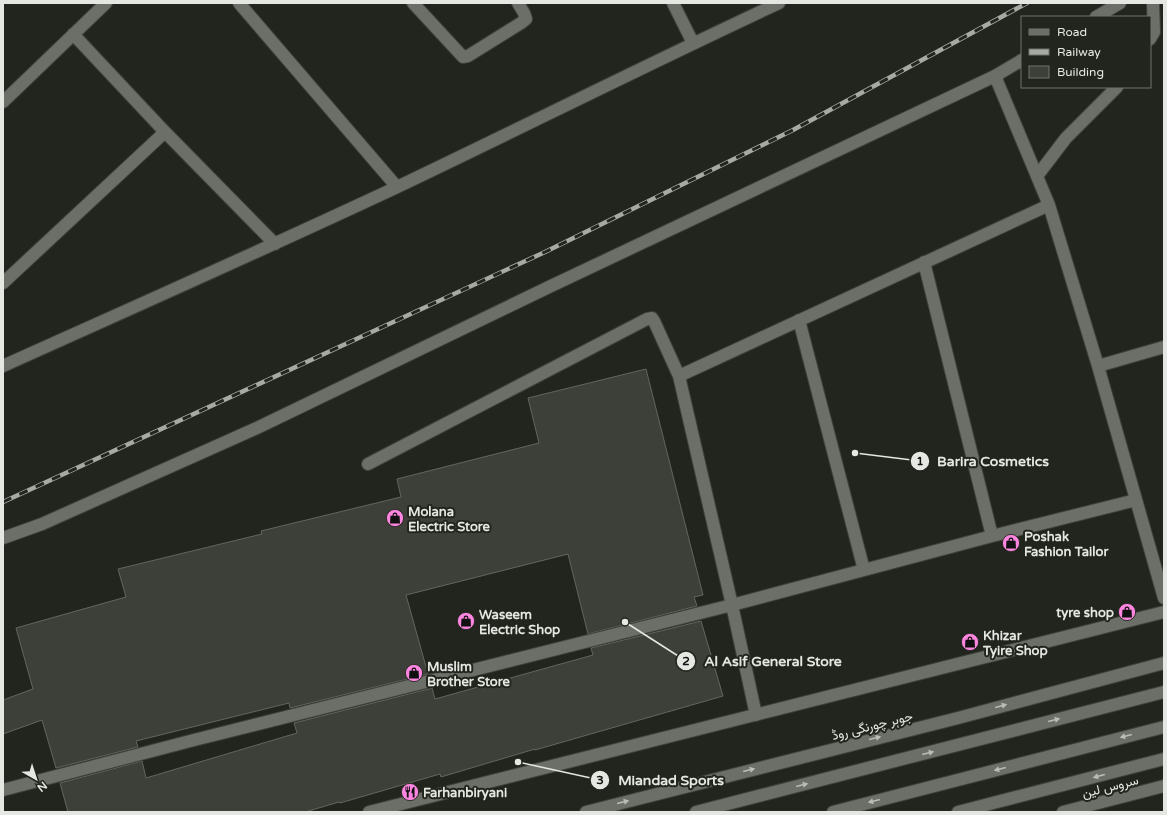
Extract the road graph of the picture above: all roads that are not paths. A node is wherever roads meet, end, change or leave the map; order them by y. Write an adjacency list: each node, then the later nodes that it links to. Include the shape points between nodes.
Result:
1 (106, 3): 10 (street)
2 (239, 3): 19 (street)
3 (413, 3): 4 (street, via 463,57 521,24 526,19)
4 (518, 3)
5 (673, 3): 12 (street)
6 (779, 3): 12 (street)
7 (1120, 3): 9 (street)
8 (1153, 3): 11 (street, via 1154,32)
9 (1098, 16)
10 (73, 34): 16 (street); 17 (street)
11 (1151, 37)
12 (693, 43): 19 (street)
13 (1021, 61): 14 (street)
14 (994, 76): 18 (street); 32 (street, via 259,428 42,524)
15 (1116, 88): 18 (street, via 1066,138)
16 (3, 102)
17 (164, 132): 21 (street); 23 (street)
18 (1037, 176): 20 (street)
19 (397, 187): 21 (street)
20 (1049, 205): 22 (street); 27 (street)
21 (275, 244): 26 (street)
22 (924, 262): 24 (street); 31 (street)
23 (3, 283)
24 (799, 320): 28 (street); 33 (street)
25 (1164, 346): 27 (street)
26 (3, 366)
27 (1098, 366): 30 (street)
28 (679, 376): 29 (street, via 654,321 652,318 647,319); 35 (street)
29 (368, 464)
30 (1136, 500): 31 (street); 34 (street)
31 (992, 536): 33 (street)
32 (3, 538)
33 (864, 570): 35 (street)
34 (1164, 598)
35 (732, 605): 39 (street); 43 (street)
36 (1164, 612): 39 (street)
37 (1164, 663): 45 (street, جوہر چورنگی روڈ, one-way to 37)
38 (1164, 692): 46 (street, one-way to 38)
39 (756, 715): 44 (street)
40 (1164, 727): 47 (street, one-way to 47)
41 (1164, 759): 48 (street, one-way to 48)
42 (1164, 786): 49 (street, سروس لین)
43 (3, 790)
44 (370, 812)
45 (586, 812)
46 (696, 812)
47 (833, 812)
48 (958, 812)
49 (1063, 812)

